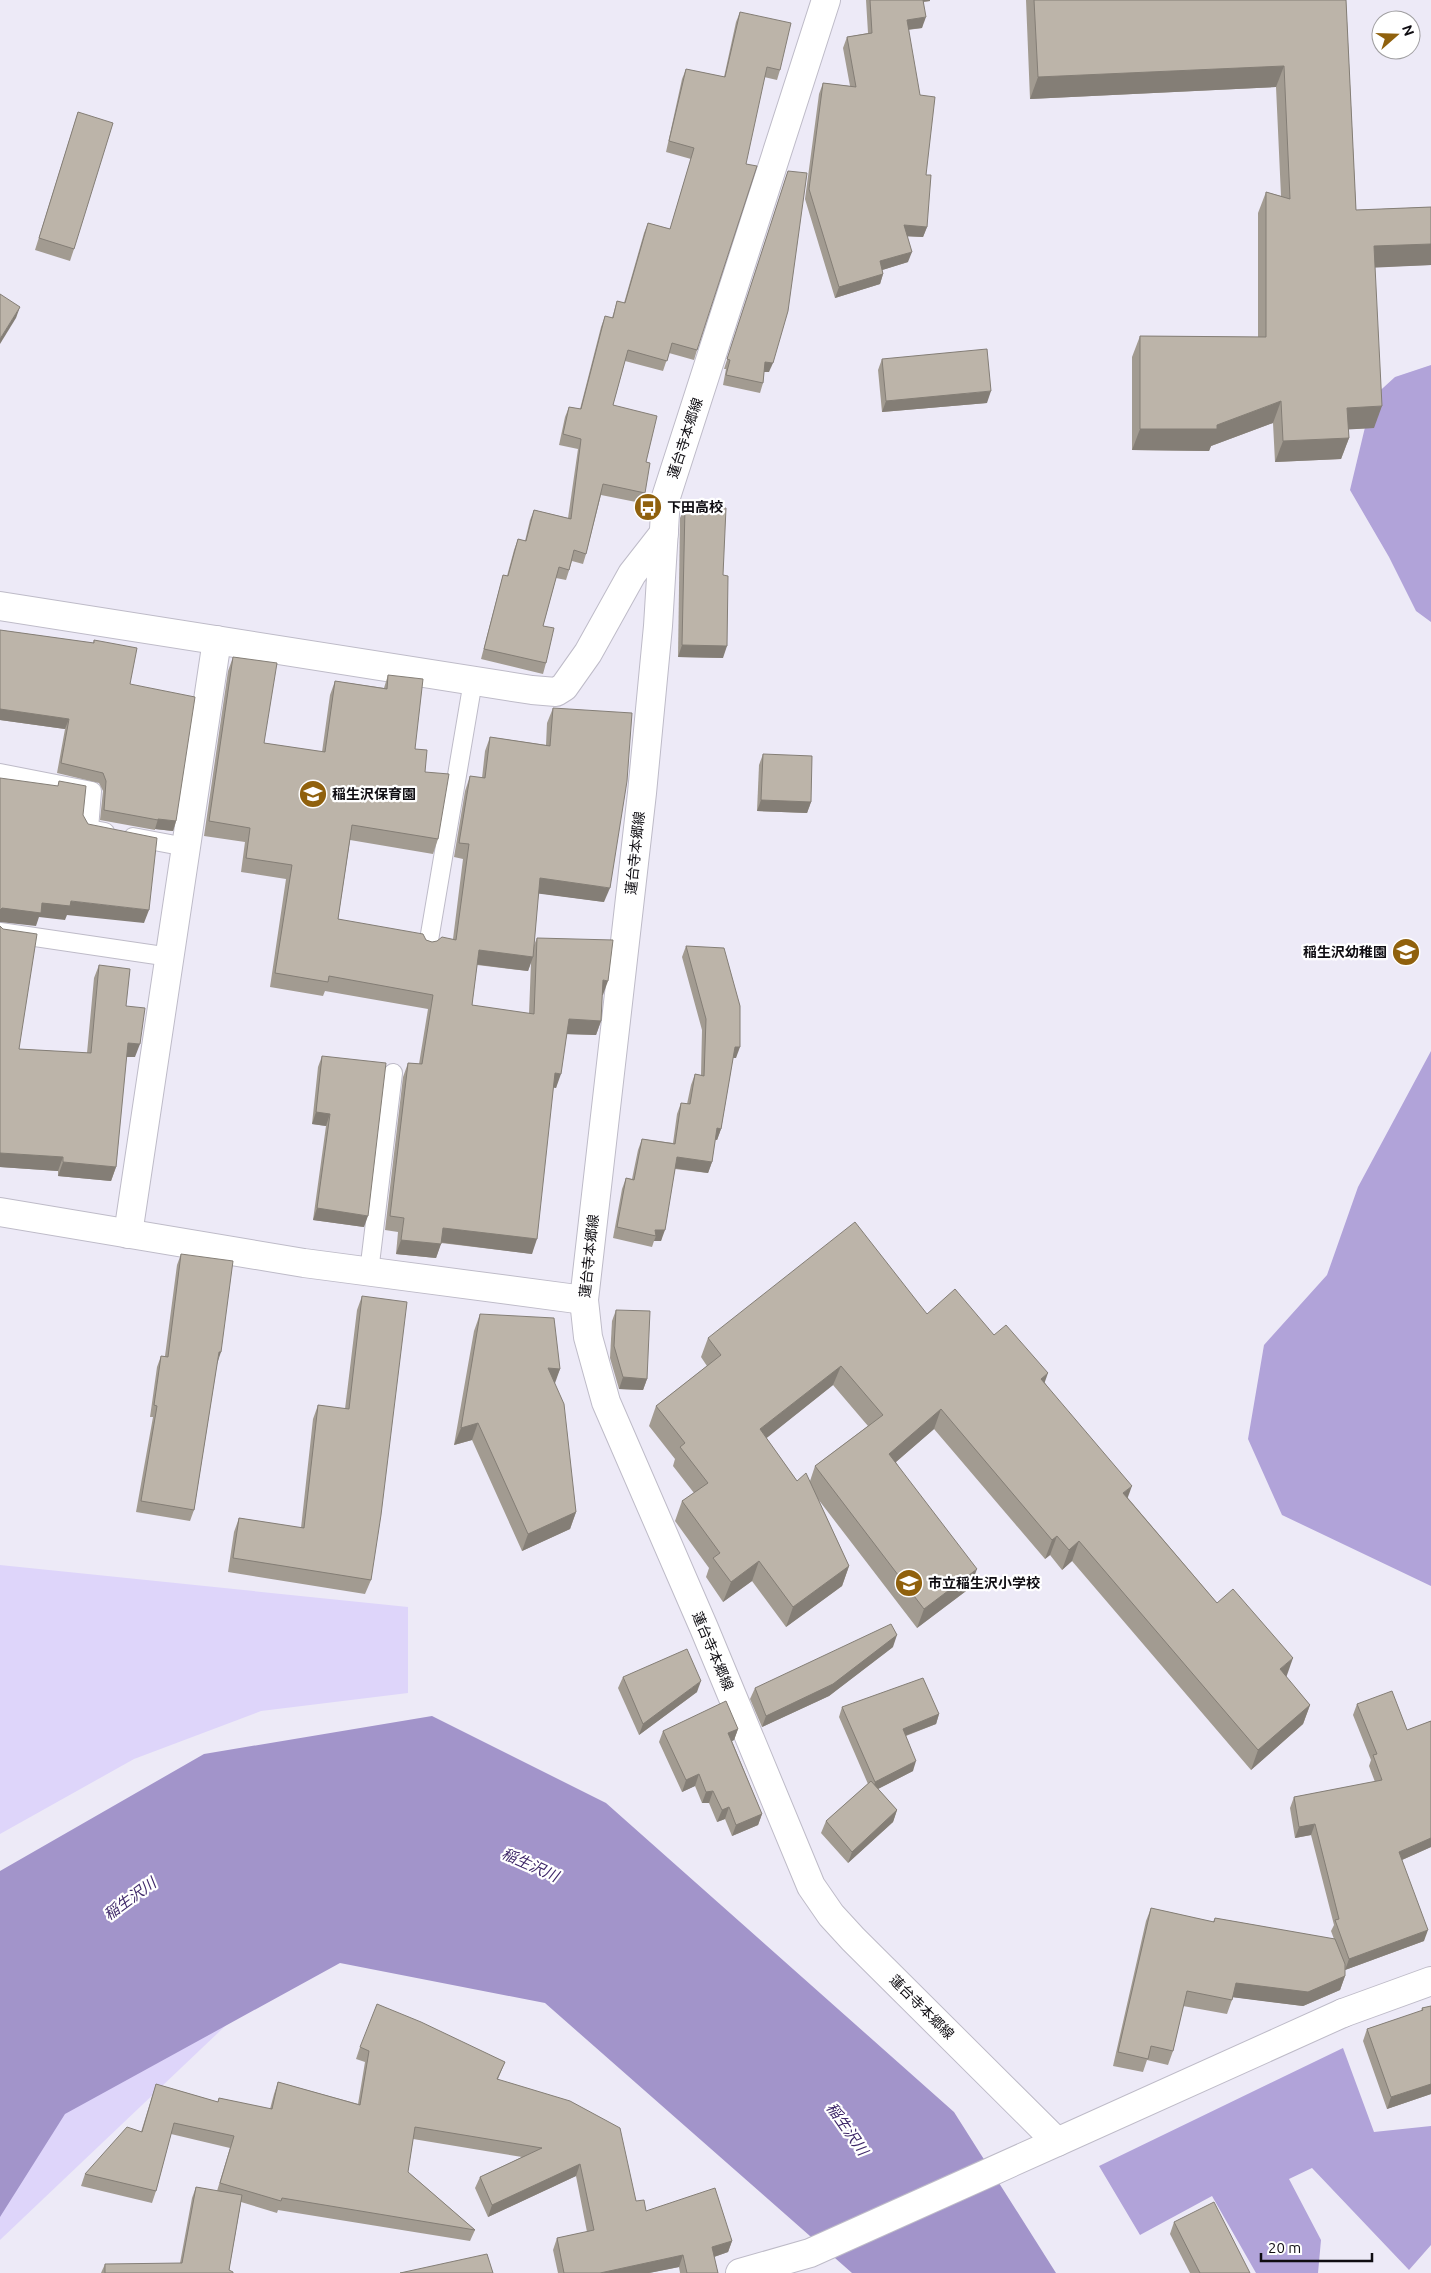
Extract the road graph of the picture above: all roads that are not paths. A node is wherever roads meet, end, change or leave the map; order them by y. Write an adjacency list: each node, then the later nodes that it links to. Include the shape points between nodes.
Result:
1 (826, 0): 2 (main road, 蓮台寺本郷線, via 666,497)
2 (664, 534): 5 (main road, via 632,574 588,653 564,687 556,692); 15 (main road, 蓮台寺本郷線, via 640,802)
3 (0, 606): 4 (main road)
4 (217, 640): 5 (main road); 7 (main road)
5 (473, 681): 9 (lane)
6 (0, 773): 7 (lane, via 92,791 89,829)
7 (186, 847): 10 (main road)
8 (0, 932): 10 (lane)
9 (428, 946)
10 (170, 957): 13 (main road)
11 (393, 1073): 14 (lane)
12 (0, 1212): 13 (main road)
13 (128, 1234): 14 (main road)
14 (369, 1272): 15 (main road)
15 (584, 1300): 17 (main road, 蓮台寺本郷線, via 588,1337 606,1402 811,1886 853,1939)
16 (1431, 1980): 17 (main road, via 1343,2013)
17 (1057, 2142): 18 (main road, via 810,2253)
18 (740, 2273)

